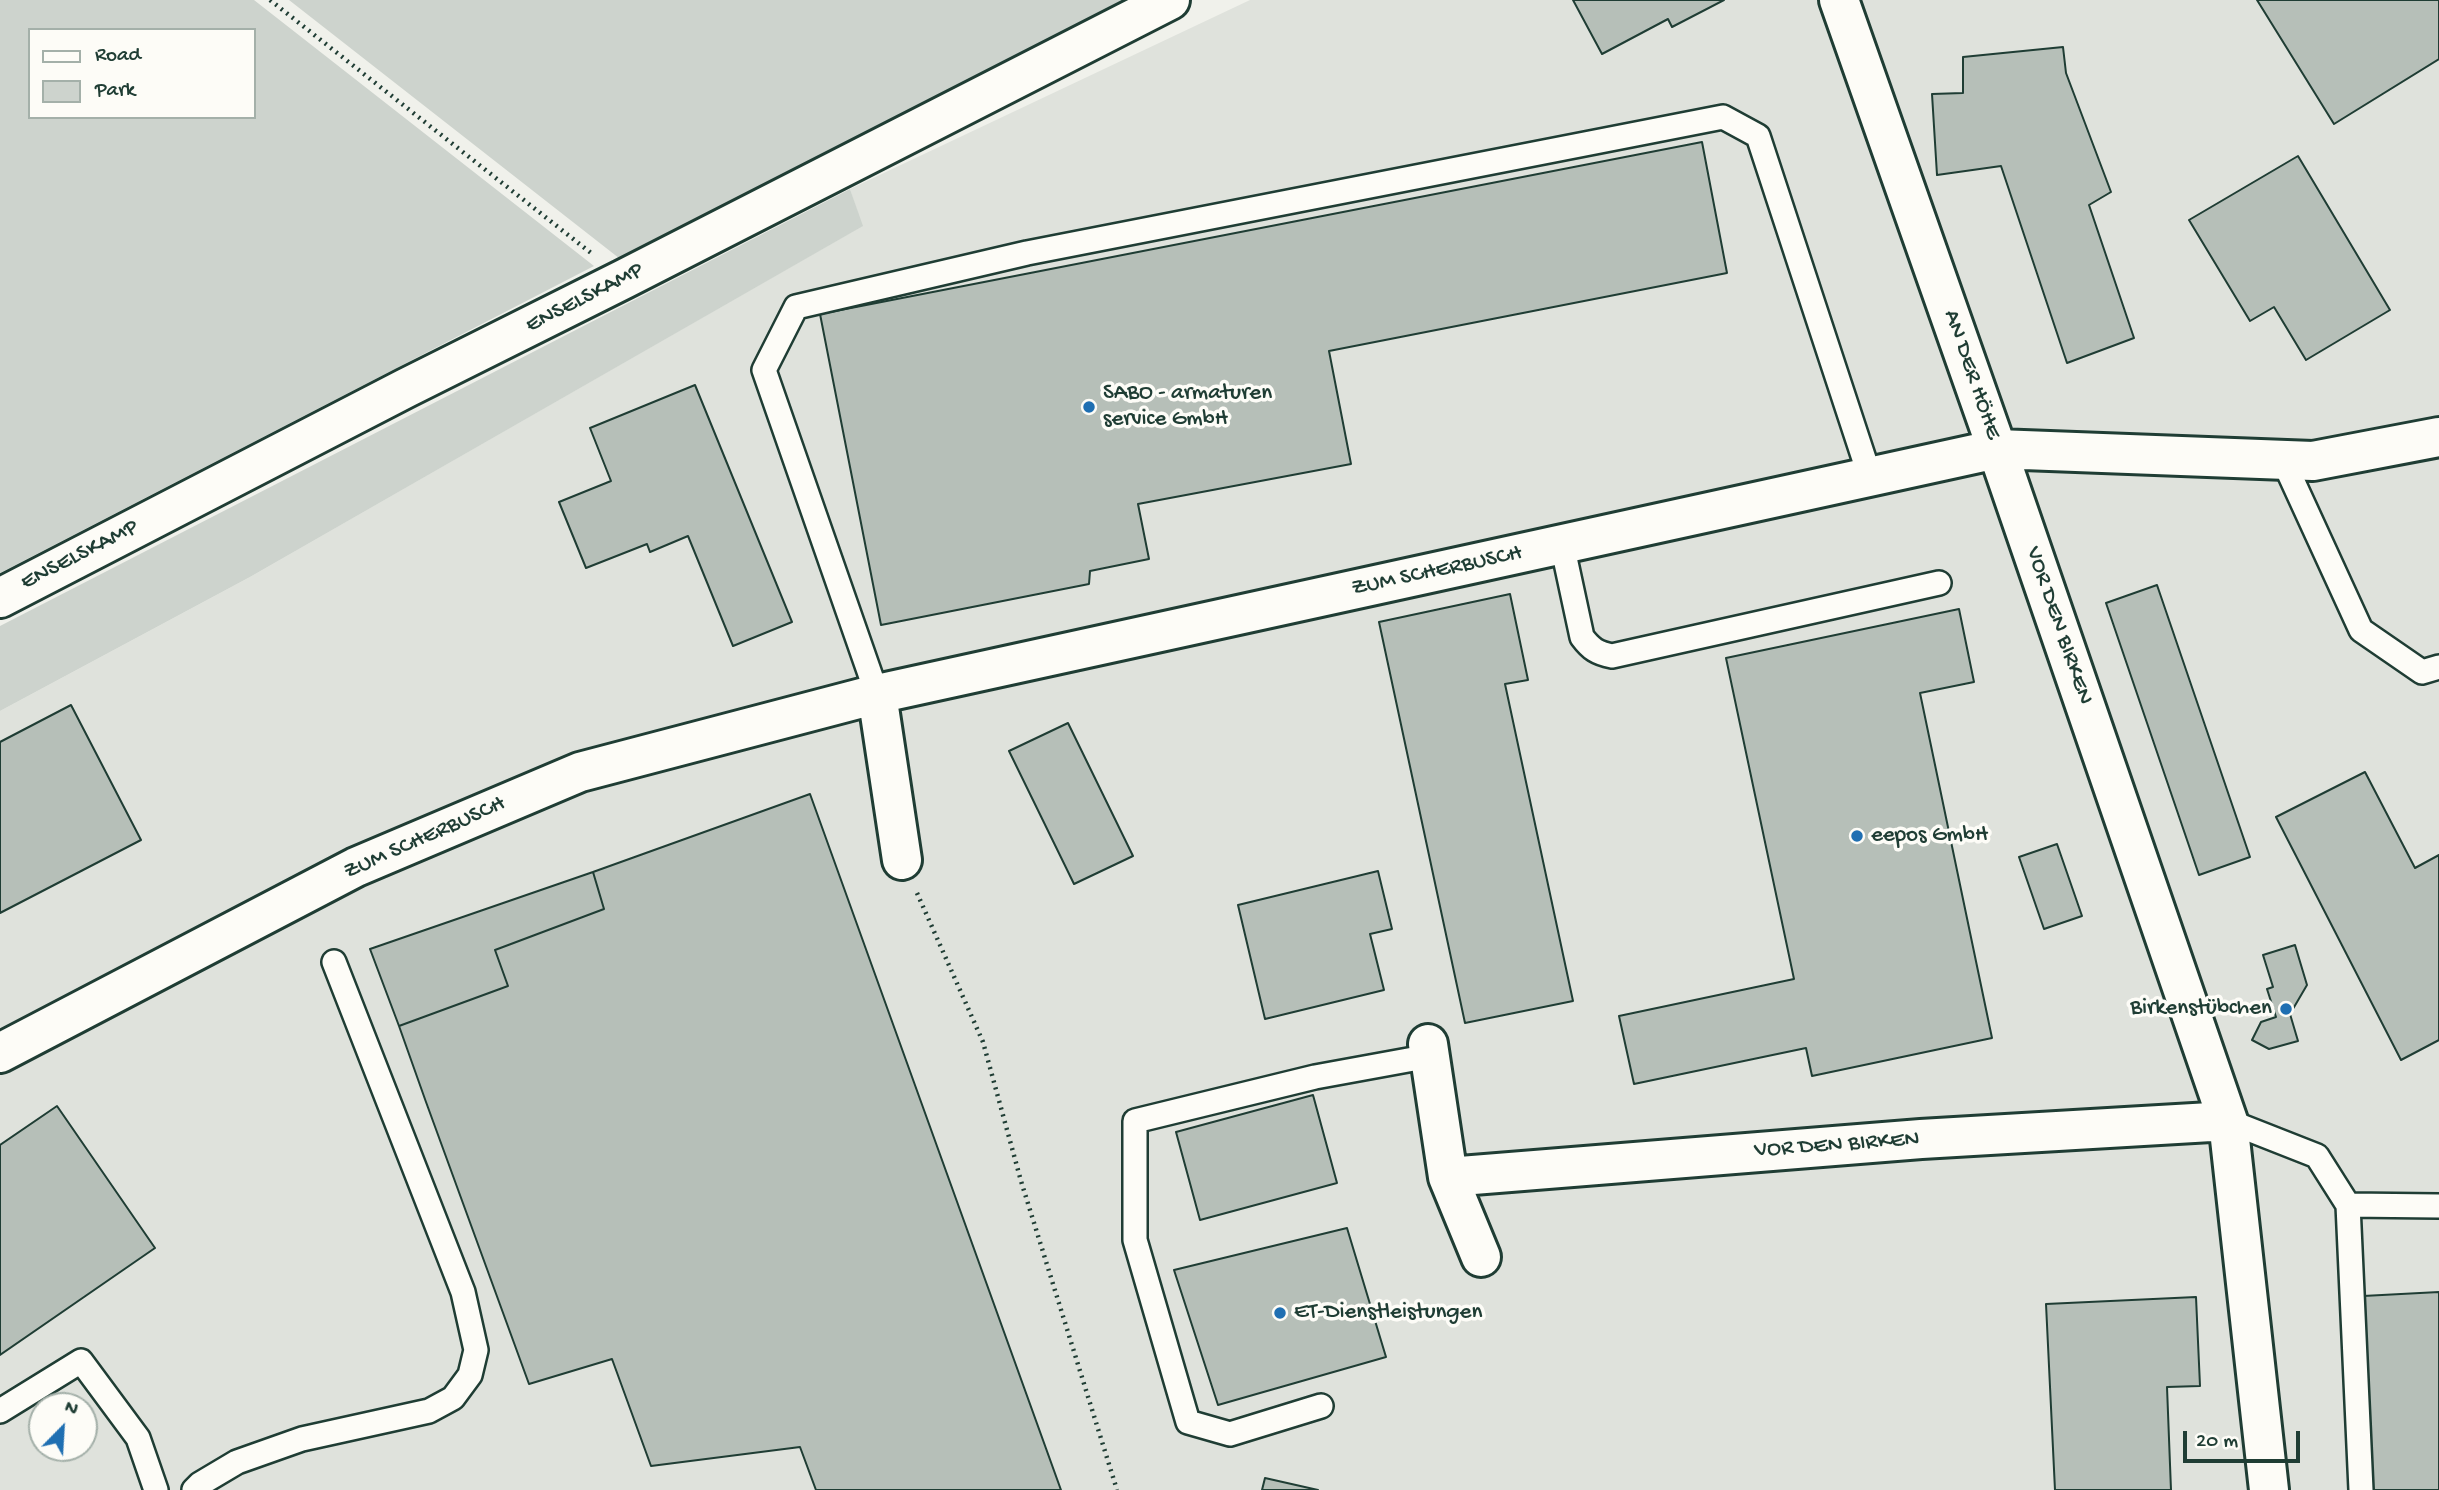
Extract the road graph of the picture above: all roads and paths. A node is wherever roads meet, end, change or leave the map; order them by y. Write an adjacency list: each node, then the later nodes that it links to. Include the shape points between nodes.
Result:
1 (270, 0): 4 (path)
2 (1170, 0): 4 (street, ENSELSKAMP)
3 (1839, 0): 6 (street, AN DER HÖHE)
4 (624, 279): 11 (street, ENSELSKAMP)
5 (2439, 437): 7 (street, AN DER HÖHE, via 2313,461)
6 (1997, 449): 7 (street, AN DER HÖHE); 8 (street, ZUM SCHERBUSCH); 18 (street, VOR DEN BIRKEN)
7 (2283, 460): 12 (lane, via 2361,630 2422,672)
8 (1870, 477): 9 (street, ZUM SCHERBUSCH); 13 (lane, via 1758,136 1723,117 1027,253 796,307 764,370)
9 (1562, 544): 10 (lane, via 1582,637 1590,648 1612,656); 13 (street, ZUM SCHERBUSCH)
10 (1938, 583)
11 (0, 598)
12 (2439, 667)
13 (877, 694): 14 (street); 17 (street, ZUM SCHERBUSCH, via 580,772 356,867)
14 (902, 860): 27 (path, via 983,1042)
15 (334, 962): 26 (lane, via 463,1292 477,1350 470,1375 453,1398 429,1411 302,1439 237,1462)
16 (1429, 1050): 19 (street); 23 (lane, via 1135,1121 1135,1240 1188,1422 1230,1434)
17 (0, 1054)
18 (2228, 1121): 19 (street, VOR DEN BIRKEN, via 1921,1139); 20 (lane, via 2317,1156); 28 (street, VOR DEN BIRKEN)
19 (1448, 1177): 22 (street)
20 (2348, 1205): 21 (lane); 29 (lane)
21 (2439, 1206)
22 (1481, 1257)
23 (1321, 1406)
24 (0, 1411): 25 (lane, via 81,1361 138,1438)
25 (156, 1490)
26 (194, 1490)
27 (1117, 1490)
28 (2269, 1490)
29 (2361, 1490)

